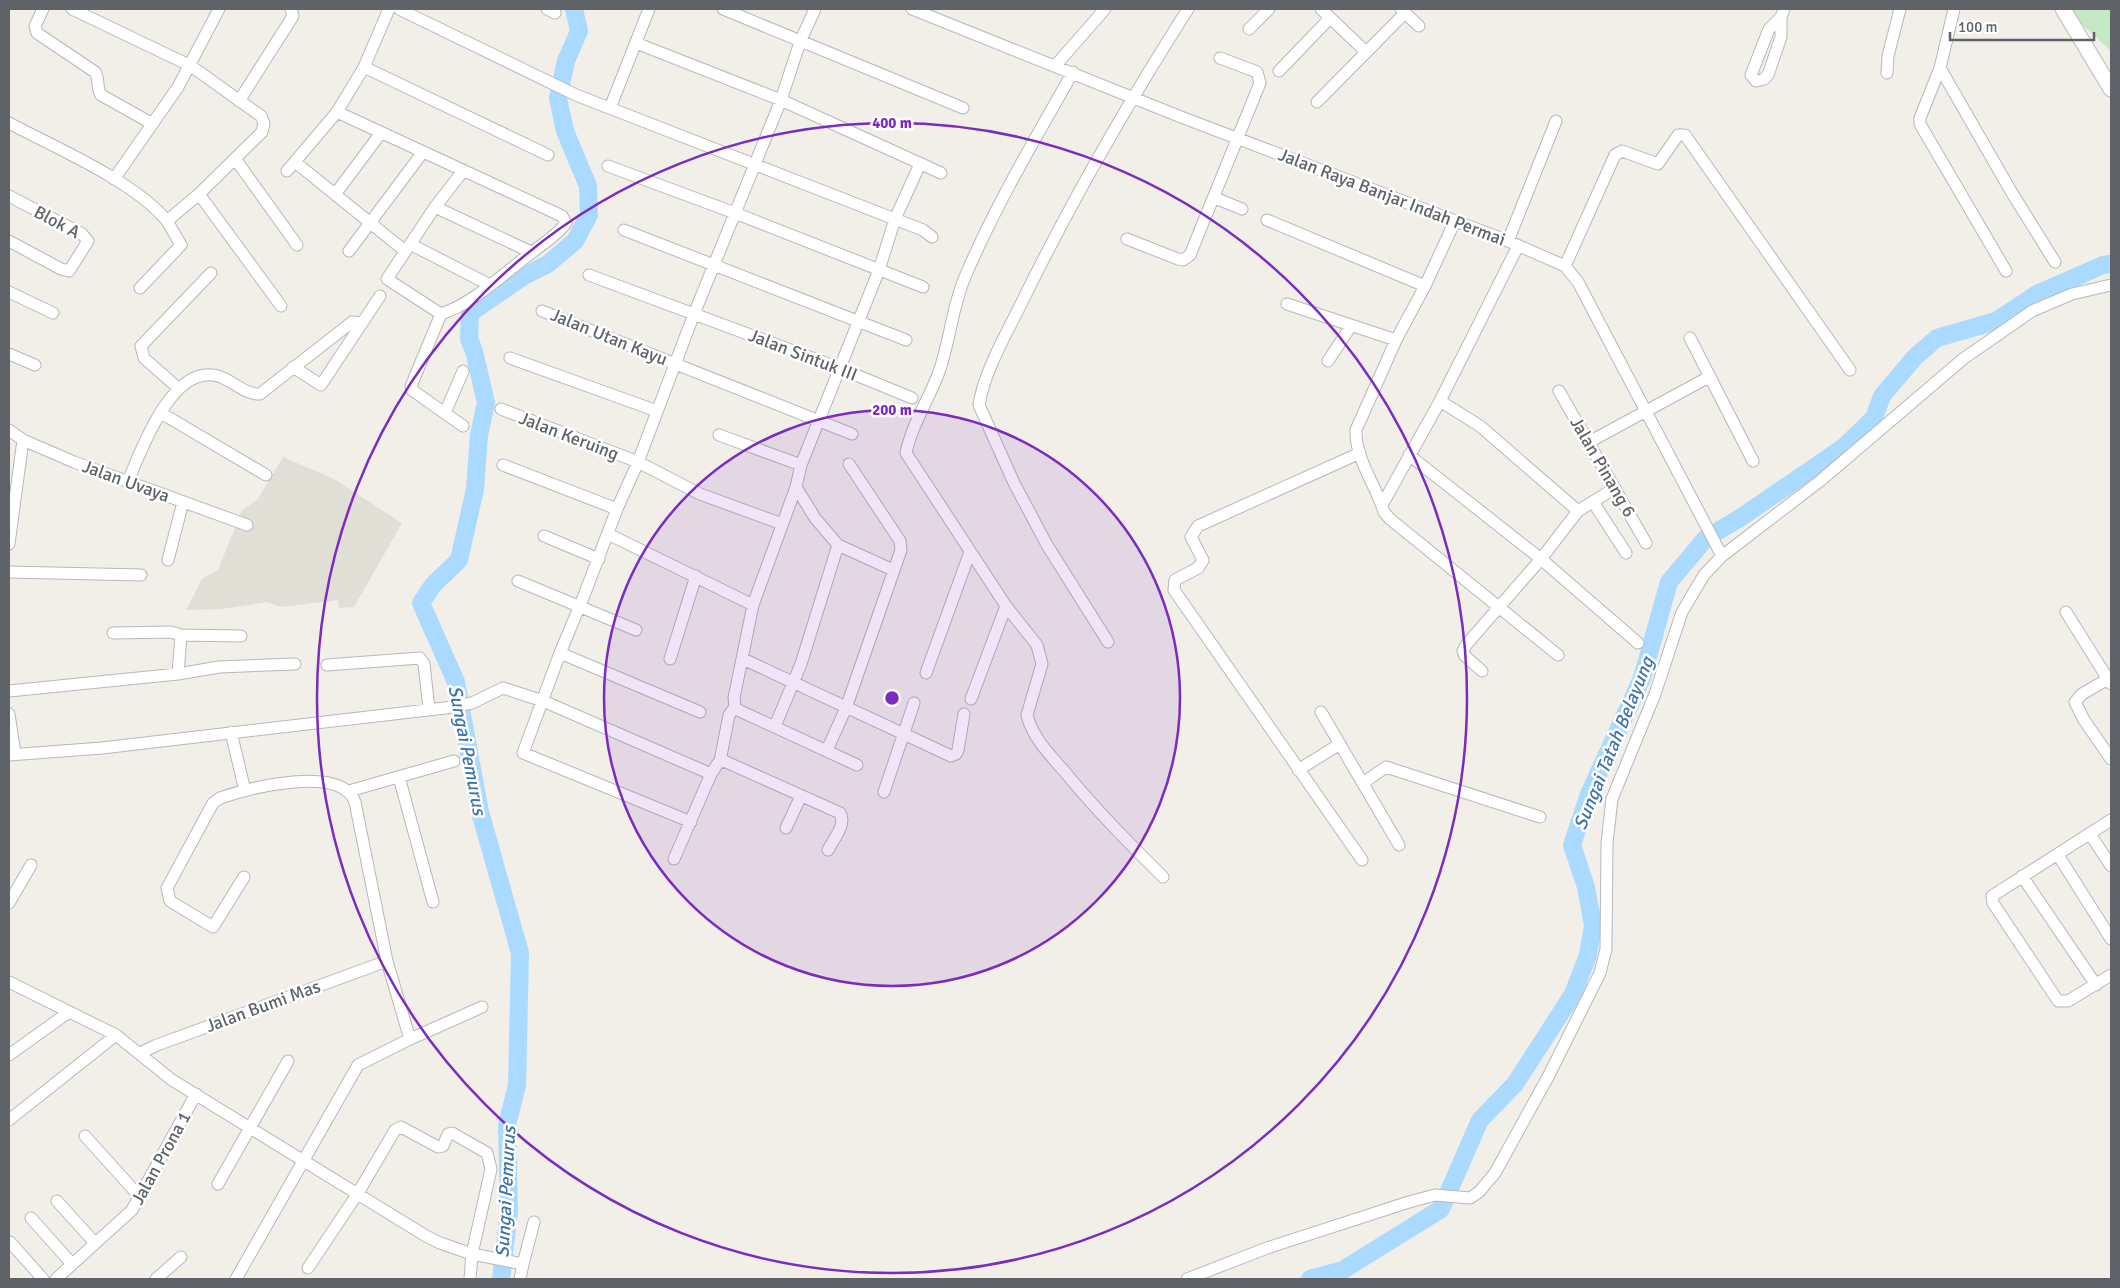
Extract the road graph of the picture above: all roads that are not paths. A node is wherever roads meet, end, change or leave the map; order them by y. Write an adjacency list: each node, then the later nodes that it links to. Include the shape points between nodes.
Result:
1 (43, 9): 44 (street, via 34,26 37,33 95,72 101,95)
2 (219, 9): 27 (street)
3 (291, 9): 37 (street, via 293,16)
4 (389, 9): 29 (street)
5 (400, 9): 39 (street, via 549,83)
6 (649, 9): 24 (street)
7 (723, 9): 23 (street)
8 (815, 9): 23 (street)
9 (912, 9): 28 (street, Jalan Raya Banjar Indah Permai)
10 (1104, 9): 28 (street)
11 (1188, 9): 35 (street)
12 (1269, 9): 22 (street)
13 (1321, 9): 20 (street)
14 (1900, 9): 33 (street)
15 (1954, 9): 30 (street)
16 (2063, 9): 34 (street)
17 (79, 10): 27 (street)
18 (1403, 11): 21 (street); 25 (street)
19 (1783, 13): 19 (street, via 1781,37 1768,75 1756,81 1751,74 1769,29)
20 (1330, 18): 25 (street); 31 (street)
21 (1419, 26)
22 (1249, 29)
23 (800, 42): 36 (street); 40 (street)
24 (636, 44): 36 (street); 39 (street)
25 (1366, 52): 38 (street)
26 (1220, 58): 46 (street, via 1257,72 1259,76 1260,83)
27 (191, 66): 37 (street); 44 (street)
28 (1056, 66): 32 (street, Jalan Raya Banjar Indah Permai)
29 (364, 67): 41 (street); 48 (street)
30 (1940, 68): 79 (street); 83 (street, via 1920,124)
31 (1279, 71)
32 (1073, 72): 35 (street, Jalan Raya Banjar Indah Permai); 155 (street, via 965,277 939,372 906,453)
33 (1887, 73)
34 (2111, 89)
35 (1133, 96): 46 (street, Jalan Raya Banjar Indah Permai); 175 (street, via 1031,283 1000,347 979,406 1047,545)
36 (781, 100): 51 (street); 52 (street)
37 (239, 101): 49 (street, via 261,116 264,124 262,132)
38 (1317, 102)
39 (610, 108): 51 (street)
40 (963, 108)
41 (337, 112): 45 (street); 50 (street)
42 (1556, 122): 74 (street)
43 (9, 123): 57 (street)
44 (151, 123): 57 (street)
45 (381, 133): 47 (street); 58 (street)
46 (1238, 137): 61 (street); 68 (street, Jalan Raya Banjar Indah Permai)
47 (423, 152): 55 (street); 69 (street)
48 (548, 155)
49 (236, 160): 59 (street); 75 (street)
50 (295, 162): 54 (street); 58 (street)
51 (754, 164): 64 (street); 65 (street)
52 (920, 164): 56 (street); 65 (street)
53 (608, 166): 64 (street)
54 (286, 171)
55 (463, 171): 62 (street); 78 (street, via 562,216 565,220 563,227)
56 (941, 173)
57 (114, 179): 67 (street, via 153,205)
58 (336, 193): 69 (street)
59 (199, 194): 67 (street); 94 (street)
60 (9, 196): 73 (street, Blok A, via 86,238 87,244 71,269 65,271)
61 (1215, 198): 63 (street); 72 (street, via 1186,259 1178,259)
62 (435, 207): 76 (street); 78 (street)
63 (1242, 210)
64 (735, 213): 80 (street); 82 (street)
65 (895, 219): 71 (street); 82 (street)
66 (1267, 220): 88 (street)
67 (167, 221): 90 (street, via 181,246)
68 (1455, 221): 74 (street, Jalan Raya Banjar Indah Permai); 88 (street)
69 (372, 223): 76 (street); 77 (street)
70 (624, 230): 80 (street)
71 (932, 237)
72 (1127, 239)
73 (9, 241)
74 (1513, 244): 81 (street, Jalan Raya Banjar Indah Permai); 118 (street)
75 (297, 245)
76 (408, 248): 86 (street); 97 (street, via 387,279)
77 (349, 252)
78 (531, 252): 86 (street)
79 (2055, 262)
80 (714, 265): 98 (street); 99 (street)
81 (1565, 266): 112 (street, via 1615,155 1622,151 1658,164 1678,135 1685,135); 121 (street, Jalan Raya Banjar Indah Permai, via 1578,282)
82 (879, 270): 89 (street); 99 (street)
83 (2006, 271)
84 (211, 273): 115 (street, via 141,346 144,358)
85 (589, 275): 98 (street, Jalan Sintuk III)
86 (490, 284): 97 (street, via 458,307)
87 (2111, 285): 156 (street, via 2072,294 2032,311 1963,359 1820,481)
88 (1425, 286): 104 (street)
89 (922, 287)
90 (140, 288)
91 (9, 292): 96 (street)
92 (380, 296): 100 (street)
93 (1287, 304): 101 (street)
94 (281, 306)
95 (542, 311): 108 (street, Jalan Utan Kayu)
96 (53, 314)
97 (441, 314): 123 (street, via 411,386 412,390)
98 (694, 314): 108 (street); 111 (street, Jalan Sintuk III)
99 (859, 321): 103 (street); 111 (street)
100 (362, 323): 110 (street, via 352,322); 110 (street, via 321,385)
101 (1351, 326): 104 (street); 107 (street)
102 (1690, 338): 114 (street)
103 (906, 340)
104 (1396, 340): 131 (street, via 1357,424 1355,438)
105 (9, 354): 109 (street)
106 (510, 358): 120 (street)
107 (1328, 361)
108 (676, 364): 120 (street); 124 (street, Jalan Utan Kayu)
109 (35, 365)
110 (293, 368): 115 (street, via 260,394 218,376 207,375 190,379)
111 (839, 368): 117 (street, Jalan Sintuk III); 124 (street)
112 (1850, 370)
113 (464, 371): 123 (street)
114 (1709, 377): 121 (street); 134 (street)
115 (178, 388): 122 (street)
116 (1559, 391): 130 (street, Jalan Pinang 6)
117 (912, 398)
118 (1440, 401): 132 (street); 147 (street, via 1480,426)
119 (501, 409): 133 (street, Jalan Keruing)
120 (657, 411): 133 (street)
121 (1648, 412): 130 (street); 156 (street, Jalan Raya Banjar Indah Permai)
122 (161, 413): 138 (street); 139 (street)
123 (445, 413): 125 (street)
124 (819, 420): 128 (street, Jalan Utan Kayu); 137 (street)
125 (463, 426)
126 (9, 430): 129 (street, Jalan Uvaya)
127 (719, 434): 137 (street)
128 (852, 434)
129 (23, 440): 139 (street, Jalan Uvaya); 145 (street)
130 (1589, 442): 141 (street, Jalan Pinang 6)
131 (1360, 454): 144 (street); 209 (street, via 1198,526 1191,537 1203,560 1201,565 1175,580 1174,585 1174,590)
132 (1410, 455): 144 (street); 159 (street)
133 (638, 462): 146 (street); 149 (street, Jalan Keruing, via 700,494)
134 (1753, 462)
135 (848, 464): 161 (street, via 900,541 901,550)
136 (503, 465): 146 (street)
137 (801, 465): 140 (street)
138 (266, 475)
139 (128, 481): 142 (street, Jalan Uvaya)
140 (796, 486): 149 (street); 154 (street, via 815,518)
141 (1615, 488): 143 (street); 152 (street, Jalan Pinang 6)
142 (183, 502): 148 (street, Jalan Uvaya); 160 (street)
143 (1593, 502): 147 (street); 157 (street)
144 (1382, 505): 169 (street, via 1390,519)
145 (11, 508): 153 (street)
146 (616, 509): 150 (street)
147 (1578, 511): 159 (street)
148 (247, 524)
149 (782, 524): 166 (street)
150 (608, 534): 158 (street); 164 (street)
151 (544, 536): 158 (street)
152 (1646, 543)
153 (9, 544)
154 (838, 545): 161 (street); 187 (street)
155 (970, 552): 167 (street); 184 (street)
156 (1720, 552): 270 (street, via 1682,612 1655,694 1612,799 1607,843 1606,949 1600,973 1495,1173 1470,1198 1435,1195 1267,1248)
157 (1626, 553)
158 (599, 558): 168 (street)
159 (1541, 559): 169 (street); 176 (street)
160 (168, 560)
161 (893, 570): 194 (street)
162 (9, 572): 163 (street)
163 (141, 575)
164 (696, 576): 166 (street); 179 (street)
165 (518, 580): 168 (street)
166 (753, 605): 180 (street)
167 (1006, 606): 189 (street); 231 (street, via 1037,645 1041,656 1042,664 1027,715 1034,732 1090,802)
168 (579, 607): 171 (street); 177 (street)
169 (1500, 607): 178 (street); 183 (street, via 1463,651)
170 (2066, 612): 186 (street)
171 (636, 630)
172 (113, 633): 173 (street, via 165,632)
173 (181, 635): 174 (street); 185 (street)
174 (241, 636)
175 (1108, 642)
176 (1638, 643)
177 (560, 653): 190 (street); 195 (street)
178 (1558, 655)
179 (670, 659)
180 (743, 660): 187 (street); 192 (street)
181 (295, 664): 185 (street, via 219,667)
182 (327, 665): 193 (street, via 420,658 424,664)
183 (1482, 671)
184 (926, 673)
185 (178, 674): 188 (street)
186 (2110, 681): 205 (street, via 2082,694 2075,702)
187 (793, 684): 194 (street); 199 (street)
188 (9, 691)
189 (971, 699)
190 (542, 701): 193 (street, via 503,688 472,702); 210 (street); 219 (street, via 523,753)
191 (914, 703): 201 (street)
192 (735, 706): 199 (street); 207 (street, via 729,715)
193 (429, 708): 200 (street)
194 (846, 708): 201 (street); 203 (street)
195 (700, 712)
196 (1321, 712): 202 (street)
197 (9, 714): 204 (street)
198 (964, 714): 201 (street, via 958,750 954,755)
199 (775, 726): 203 (street)
200 (231, 732): 204 (street, via 102,748); 214 (street)
201 (903, 735): 215 (street)
202 (1340, 744): 209 (street); 212 (street)
203 (827, 750): 208 (street)
204 (12, 754)
205 (2111, 759)
206 (454, 761): 211 (street)
207 (720, 761): 210 (street); 216 (street, via 727,761)
208 (857, 765)
209 (1298, 770): 226 (street)
210 (711, 774): 219 (street)
211 (399, 776): 213 (street); 232 (street)
212 (1362, 783): 217 (street, via 1386,767); 222 (street)
213 (349, 790): 214 (street, via 330,782 311,780); 235 (street, via 355,802)
214 (245, 791): 230 (street, via 213,803 167,888 167,895 170,901 212,927)
215 (884, 792)
216 (801, 796): 220 (street); 223 (street, via 836,810 842,816 842,824)
217 (1540, 817)
218 (2111, 820): 221 (street)
219 (691, 822): 225 (street)
220 (786, 828)
221 (2090, 834): 224 (street); 228 (street)
222 (1399, 845)
223 (828, 850)
224 (2058, 854): 229 (street); 234 (street)
225 (674, 859)
226 (1362, 860)
227 (31, 865): 233 (street)
228 (2111, 866)
229 (2022, 876): 238 (street); 238 (street, via 1992,896 1993,903 2058,1001 2068,1002)
230 (244, 877)
231 (1163, 877)
232 (433, 902)
233 (9, 904)
234 (2111, 939)
235 (387, 961): 242 (street); 243 (street, Jalan Bumi Mas)
236 (2111, 975): 238 (street)
237 (9, 982): 240 (street)
238 (2096, 985)
239 (482, 1007): 242 (street)
240 (69, 1012): 241 (street); 244 (street)
241 (116, 1035): 243 (street); 247 (street)
242 (408, 1040): 250 (street, via 358,1065)
243 (140, 1053): 246 (street, via 164,1074)
244 (9, 1055)
245 (288, 1061): 248 (street)
246 (196, 1094): 248 (street); 253 (street, Jalan Prona 1)
247 (9, 1120)
248 (250, 1126): 250 (street); 251 (street)
249 (85, 1136): 253 (street)
250 (304, 1160): 252 (street); 267 (street)
251 (218, 1184)
252 (358, 1193): 259 (street, via 440,1243); 259 (street, via 398,1128 438,1147 443,1146 450,1133 466,1140 486,1153 491,1164); 263 (street)
253 (140, 1197): 258 (street, Jalan Prona 1, via 121,1221)
254 (57, 1202): 258 (street)
255 (32, 1218): 262 (street)
256 (534, 1222): 261 (street)
257 (10, 1242): 264 (street)
258 (95, 1243): 262 (street, Jalan Prona 1)
259 (472, 1254): 261 (street); 268 (street)
260 (181, 1257): 266 (street)
261 (519, 1263): 269 (street)
262 (72, 1264): 265 (street, Jalan Prona 1)
263 (308, 1268)
264 (43, 1279)
265 (56, 1279)
266 (156, 1279)
267 (236, 1279)
268 (470, 1279)
269 (520, 1279)
270 (1187, 1279)

